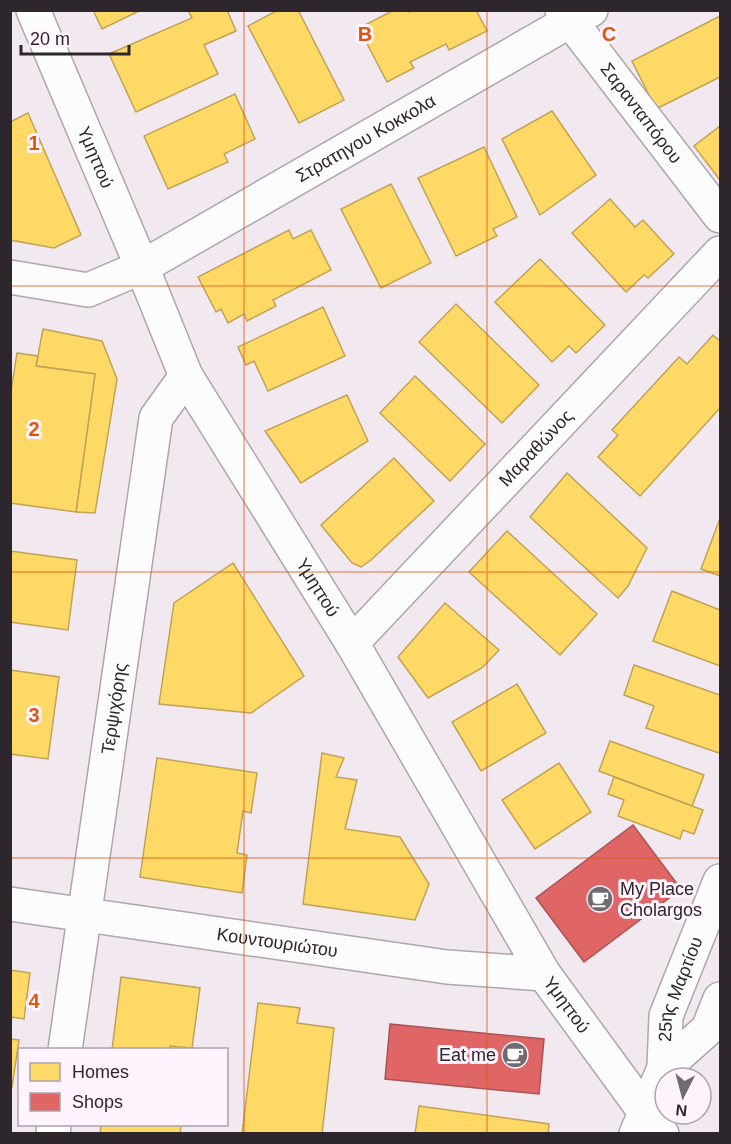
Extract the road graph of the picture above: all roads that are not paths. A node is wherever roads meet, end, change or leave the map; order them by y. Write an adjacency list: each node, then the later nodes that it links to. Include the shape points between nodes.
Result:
1 (33, 10): 5 (street, Υμηττού)
2 (574, 14): 3 (street, Σαρανταπόρου); 5 (street, Στρατηγου Κοκκολα)
3 (720, 216)
4 (720, 253): 8 (street, Μαραθώνος)
5 (142, 267): 6 (street, Στρατηγου Κοκκολα, via 88,290); 7 (street, Υμηττού)
6 (10, 277)
7 (186, 376): 8 (street, Υμηττού); 11 (street, Τερψιχόρης, via 156,418)
8 (352, 643): 12 (street, Υμηττού)
9 (720, 881): 16 (street, 25ης Μαρτίου, via 666,1016)
10 (10, 904): 11 (street, Κουντουριώτου)
11 (83, 915): 12 (street, Κουντουριώτου, via 447,967); 15 (street, Τερψιχόρης)
12 (544, 974): 19 (street, Υμηττού)
13 (720, 999): 14 (street, 25ης Μαρτίου)
14 (714, 1024): 17 (street, 25ης Μαρτίου)
15 (64, 1048)
16 (664, 1066)
17 (666, 1066)
18 (653, 1108): 19 (street, 25ης Μαρτίου)
19 (648, 1126)

